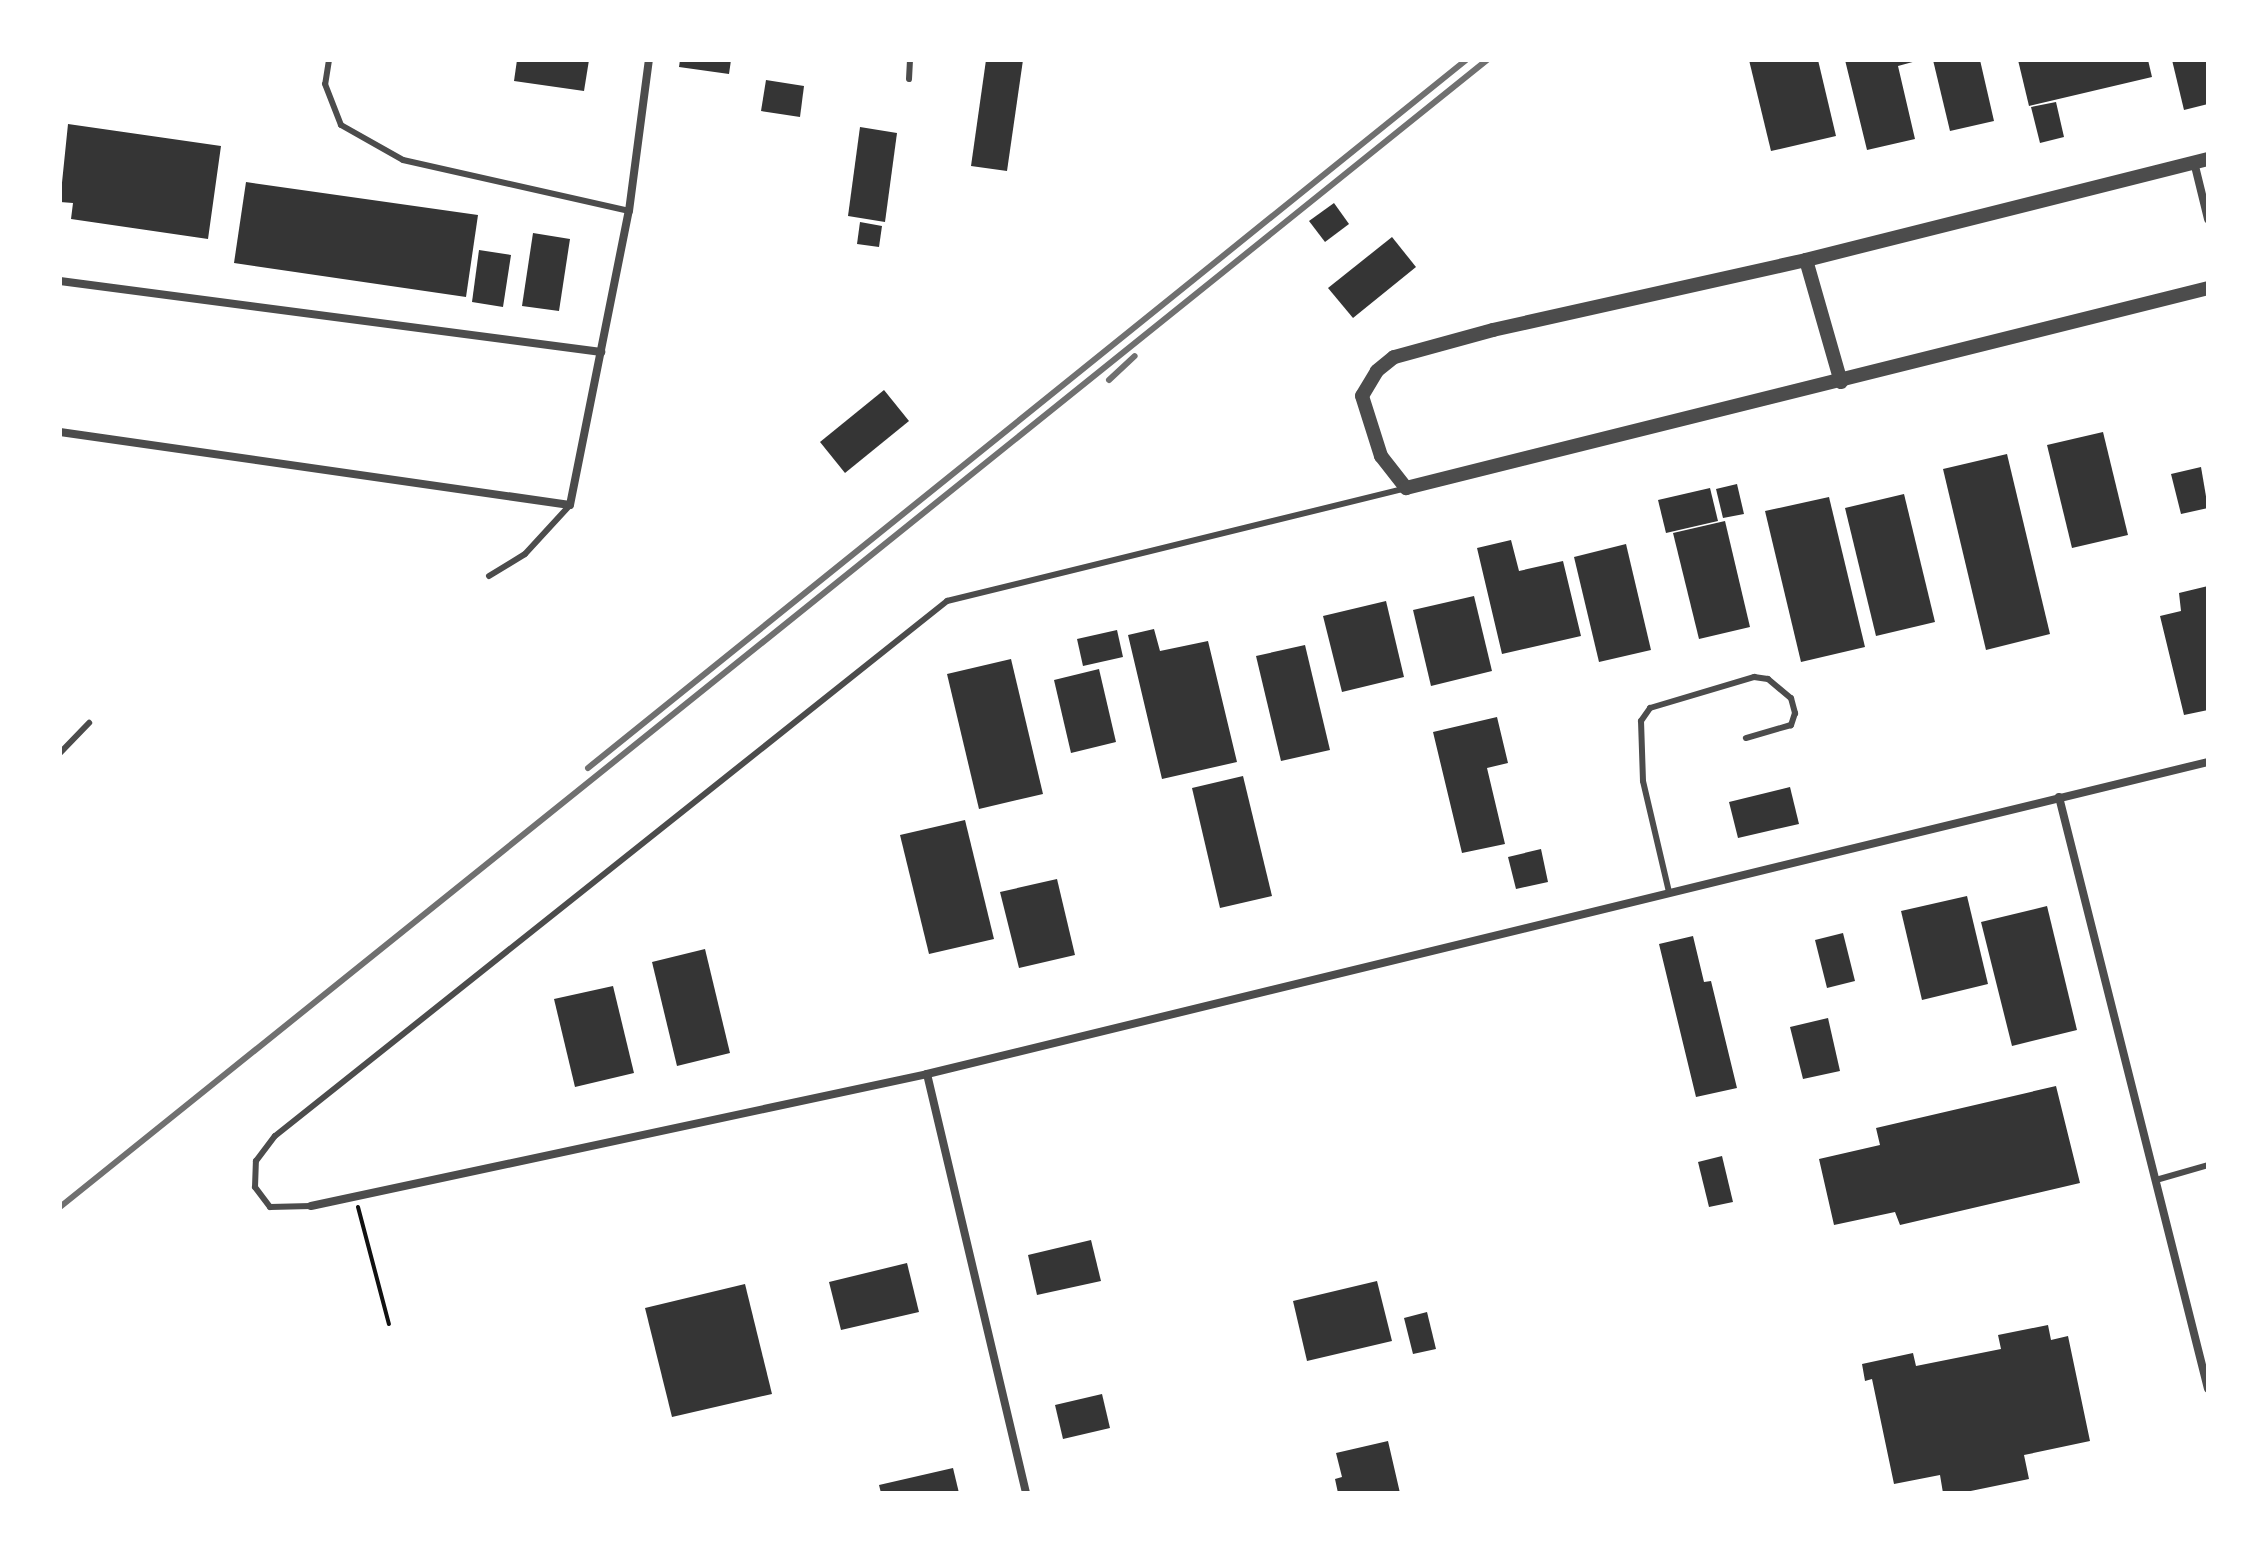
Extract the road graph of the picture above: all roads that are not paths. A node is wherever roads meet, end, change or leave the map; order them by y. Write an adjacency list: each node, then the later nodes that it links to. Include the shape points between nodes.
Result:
1 (329, 60): 6 (lane, via 325,84 341,125 403,160)
2 (649, 60): 6 (street)
3 (910, 60): 4 (lane)
4 (909, 79)
5 (2201, 161): 7 (street); 8 (street)
6 (629, 211): 11 (street)
7 (2208, 219)
8 (1806, 260): 12 (street); 14 (street, via 1394,357 1377,371 1362,396 1381,456)
9 (60, 281): 11 (street)
10 (2208, 288): 12 (street)
11 (601, 352): 15 (street)
12 (1841, 382): 14 (street)
13 (60, 432): 15 (street)
14 (1406, 488): 26 (lane, via 947,601 275,1136 256,1161 255,1187 270,1207)
15 (570, 505): 16 (lane, via 525,554)
16 (489, 576)
17 (89, 723): 19 (lane)
18 (1746, 738): 22 (lane, via 1791,725 1791,698 1768,679 1754,677 1650,708 1641,721 1643,781)
19 (60, 753)
20 (2208, 762): 21 (street)
21 (2059, 797): 22 (street); 25 (street)
22 (1669, 892): 23 (street)
23 (927, 1074): 26 (street); 28 (street)
24 (2208, 1165): 25 (lane)
25 (2156, 1180): 27 (street)
26 (311, 1206)
27 (2208, 1389)
28 (1026, 1493)

